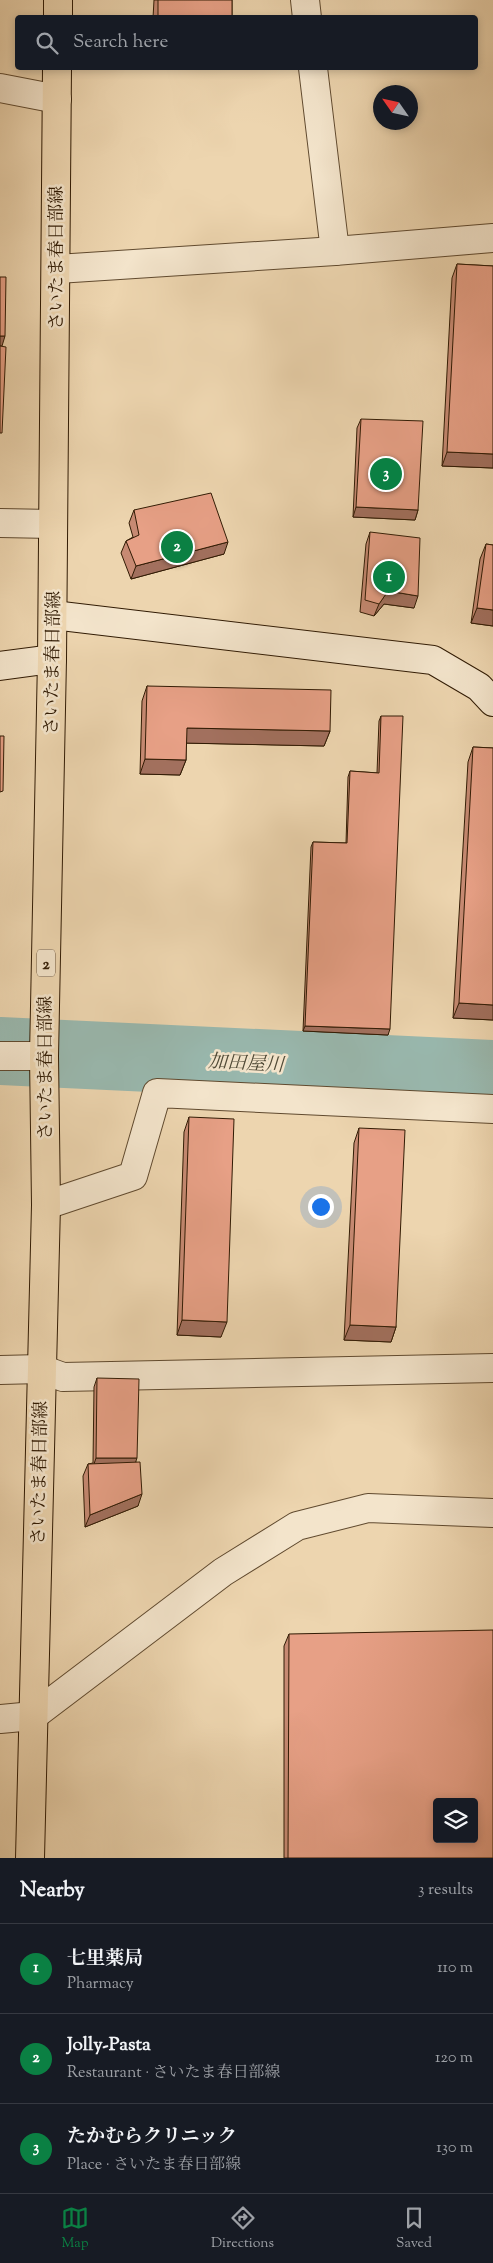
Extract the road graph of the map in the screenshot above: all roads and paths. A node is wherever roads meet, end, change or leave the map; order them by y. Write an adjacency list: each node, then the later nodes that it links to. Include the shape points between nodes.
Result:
1 (58, 0): 3 (main road)
2 (305, 0): 4 (street)
3 (58, 15)
4 (307, 15)
5 (57, 70): 8 (main road, さいたま春日部線 / 2)
6 (313, 70): 10 (street)
7 (0, 88): 8 (street)
8 (57, 98): 11 (main road, さいたま春日部線 / 2)
9 (493, 238): 10 (street)
10 (335, 251): 11 (street)
11 (57, 269): 13 (main road, さいたま春日部線 / 2)
12 (0, 523): 13 (street)
13 (52, 524): 14 (main road, さいたま春日部線 / 2)
14 (53, 615): 15 (main road, さいたま春日部線 / 2); 17 (street, via 433,660 479,687)
15 (52, 659): 16 (street); 19 (main road, さいたま春日部線 / 2)
16 (0, 666)
17 (493, 702)
18 (0, 1056): 19 (street)
19 (44, 1056): 21 (main road, さいたま春日部線 / 2)
20 (493, 1109): 21 (street, via 157,1093 133,1176)
21 (46, 1204): 23 (main road, さいたま春日部線 / 2)
22 (493, 1368): 23 (street, via 63,1377)
23 (41, 1369): 24 (street); 26 (main road, さいたま春日部線 / 2)
24 (0, 1370)
25 (493, 1513): 26 (street, via 368,1508 297,1526 223,1572)
26 (33, 1716): 27 (street); 28 (main road, さいたま春日部線 / 2)
27 (0, 1719)
28 (30, 1858)

